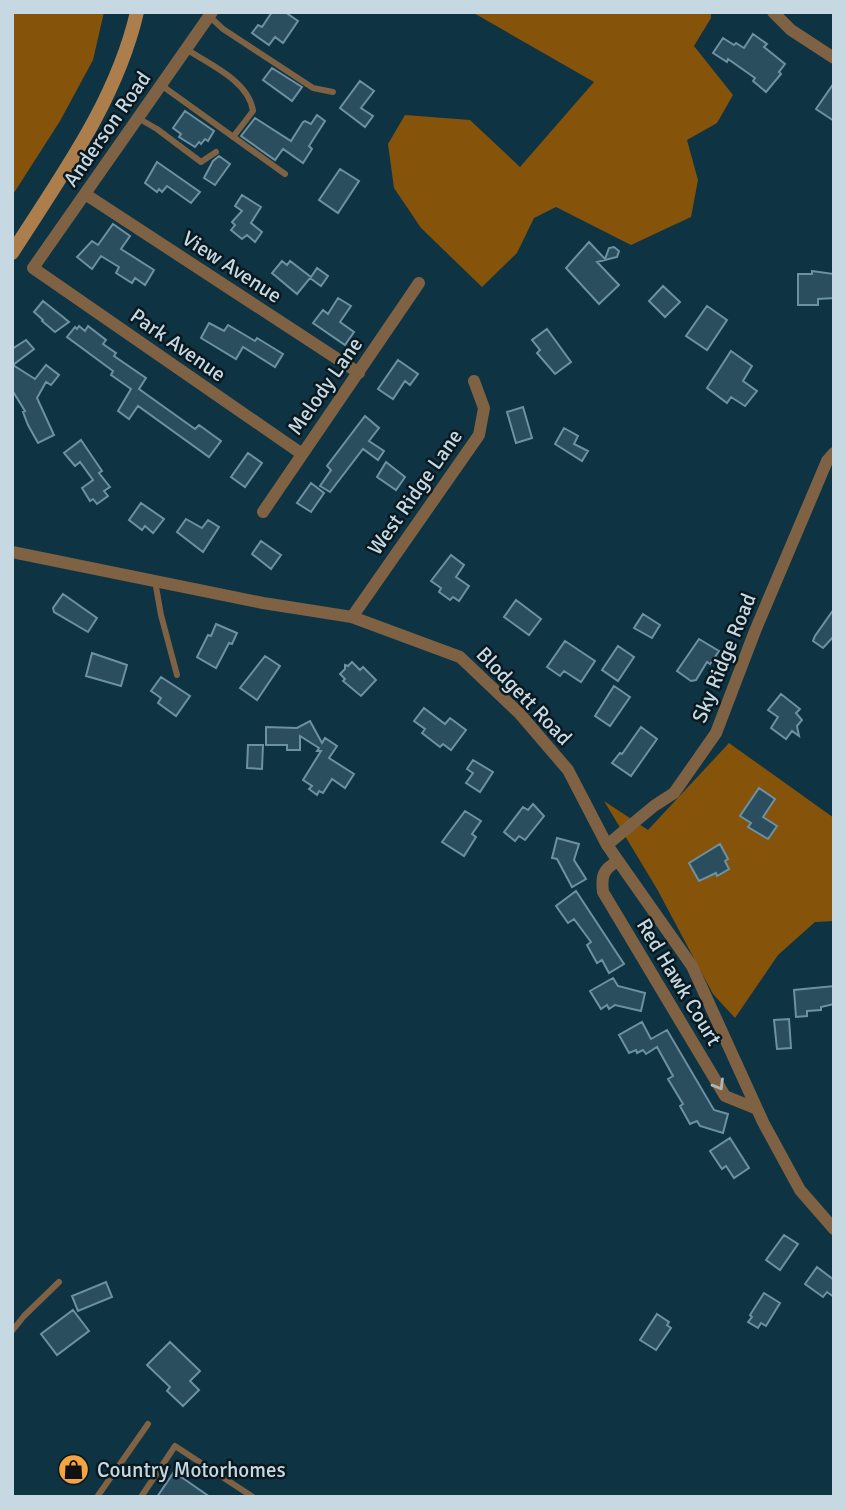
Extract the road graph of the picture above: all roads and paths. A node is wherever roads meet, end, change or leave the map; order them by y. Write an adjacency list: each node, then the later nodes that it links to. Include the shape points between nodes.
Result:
1 (137, 12): 13 (street, via 102,109)
2 (773, 12): 5 (street, via 791,30)
3 (210, 14): 4 (street, Anderson Road); 7 (lane, via 223,29 313,88)
4 (186, 49): 6 (street, Anderson Road); 9 (lane, via 249,95 253,111)
5 (834, 58)
6 (161, 85): 8 (street, Anderson Road); 9 (lane)
7 (333, 92)
8 (138, 118): 10 (lane, via 201,162); 12 (street, Anderson Road)
9 (233, 138): 11 (lane)
10 (216, 152)
11 (285, 173)
12 (85, 194): 14 (street, Anderson Road); 16 (street, View Avenue)
13 (12, 253)
14 (33, 268): 19 (street, Park Avenue)
15 (419, 283): 16 (street, Melody Lane)
16 (359, 373): 19 (street, Melody Lane)
17 (474, 382): 23 (street, West Ridge Lane, via 484,408 479,435)
18 (834, 453): 25 (street, Sky Ridge Road, via 716,733 674,793)
19 (302, 454): 20 (street, Melody Lane)
20 (263, 512)
21 (12, 552): 22 (street, Blodgett Road)
22 (155, 581): 23 (street, Blodgett Road); 24 (lane)
23 (352, 617): 25 (street, Blodgett Road, via 460,657 551,748 568,770)
24 (177, 675)
25 (607, 845): 26 (street, Blodgett Road)
26 (618, 860): 27 (street, Blodgett Road, via 692,966); 27 (street, Red Hawk Court, one-way to 27, via 601,878 603,892 725,1096)
27 (757, 1109): 28 (street, Blodgett Road, via 800,1190)
28 (834, 1229)
29 (59, 1282): 30 (lane)
30 (12, 1331)
31 (148, 1424): 32 (lane)
32 (97, 1497)
33 (141, 1497): 34 (lane, via 176,1446)
34 (253, 1497)

